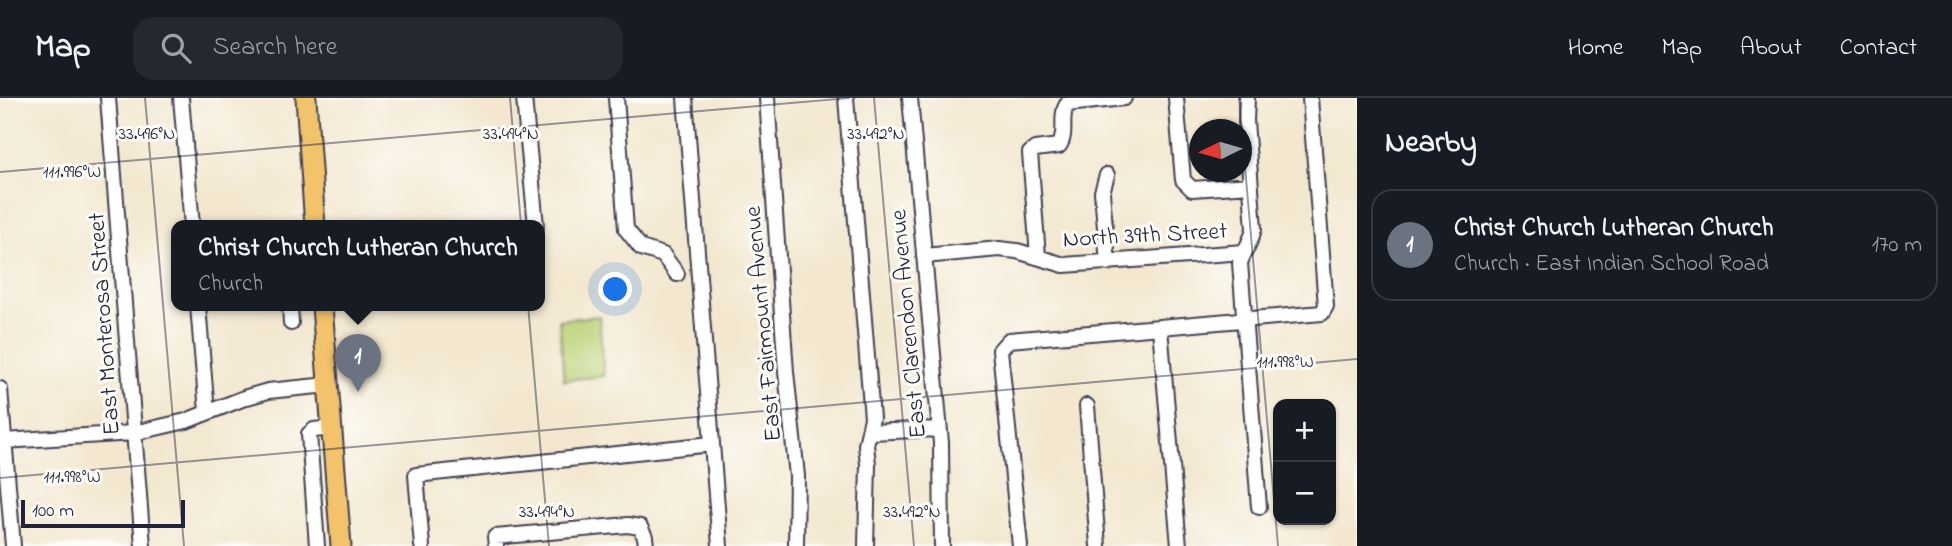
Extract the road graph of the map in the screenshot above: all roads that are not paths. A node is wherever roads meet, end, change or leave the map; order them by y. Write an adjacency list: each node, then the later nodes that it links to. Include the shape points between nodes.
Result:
1 (108, 98): 37 (street, East Monterosa Street)
2 (181, 98): 16 (street)
3 (306, 98): 17 (main road)
4 (524, 98): 18 (street)
5 (616, 98): 23 (street, via 626,229 641,248 663,255)
6 (685, 98): 39 (street)
7 (767, 98): 51 (street, East Fairmount Avenue, via 797,476)
8 (846, 98): 36 (street)
9 (910, 98): 20 (street, East Clarendon Avenue)
10 (1124, 98): 21 (street, via 1067,104 1062,111 1059,146 1030,153)
11 (1176, 98): 15 (street, via 1183,180 1192,189)
12 (1247, 98): 15 (street)
13 (1310, 98): 27 (street, via 1326,306 1322,313)
14 (1107, 174): 22 (street, via 1102,192)
15 (1251, 185): 19 (street, via 1254,229)
16 (191, 220)
17 (315, 220)
18 (535, 220)
19 (1244, 252): 22 (street, North 39th Street); 27 (street, via 1240,263)
20 (924, 256): 21 (street, North 39th Street, via 999,249); 35 (street, East Clarendon Avenue)
21 (1038, 256): 22 (street, North 39th Street, via 1064,265)
22 (1108, 263)
23 (677, 274)
24 (198, 311): 33 (street)
25 (290, 311): 28 (street)
26 (322, 311): 30 (main road)
27 (1243, 319): 29 (street); 40 (street)
28 (291, 323)
29 (1160, 328): 54 (street, via 1009,340 1000,350); 56 (street)
30 (328, 385): 33 (street, via 268,391); 34 (main road)
31 (0, 389): 38 (street)
32 (1087, 406): 55 (street)
33 (207, 412): 37 (street)
34 (332, 428): 45 (street, via 309,434); 46 (main road)
35 (939, 429): 36 (street); 53 (street, East Clarendon Avenue)
36 (870, 432): 52 (street, via 866,445)
37 (134, 433): 38 (street); 44 (street, East Monterosa Street)
38 (4, 441): 43 (street)
39 (712, 444): 47 (street, via 416,475); 50 (street)
40 (1259, 507)
41 (571, 530): 42 (street); 48 (street); 49 (street, via 640,527)
42 (496, 542)
43 (13, 546)
44 (144, 546)
45 (317, 546)
46 (341, 546)
47 (422, 546)
48 (572, 546)
49 (646, 546)
50 (720, 546)
51 (796, 546)
52 (866, 546)
53 (942, 546)
54 (1020, 546)
55 (1098, 546)
56 (1179, 546)

